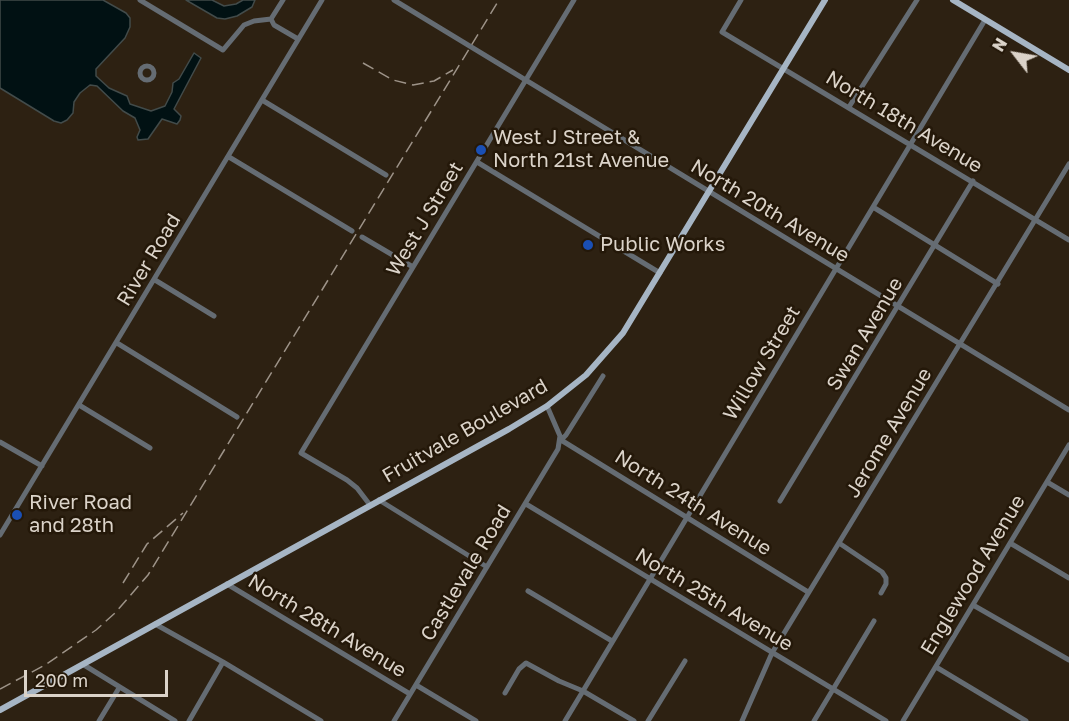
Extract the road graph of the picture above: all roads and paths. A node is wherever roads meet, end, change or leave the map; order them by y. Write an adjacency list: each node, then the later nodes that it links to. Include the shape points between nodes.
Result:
1 (140, 0): 10 (street, via 223,50 244,25)
2 (283, 0): 10 (street)
3 (322, 0): 12 (street, River Road)
4 (394, 0): 15 (street, North 20th Avenue)
5 (574, 0): 15 (street, West J Street)
6 (741, 0): 13 (street, North 18th Avenue, via 722,32)
7 (825, 0): 13 (main road, Fruitvale Boulevard)
8 (917, 0): 17 (street)
9 (953, 0): 11 (main road)
10 (271, 20): 12 (street)
11 (986, 20): 14 (main road); 18 (street, Willow Street)
12 (298, 39): 16 (street, River Road)
13 (784, 69): 17 (street, North 18th Avenue); 24 (main road, Fruitvale Boulevard)
14 (1069, 70)
15 (526, 80): 20 (street, West J Street); 24 (street, North 20th Avenue)
16 (262, 100): 19 (street, River Road); 22 (street)
17 (849, 107): 18 (street, North 18th Avenue)
18 (910, 144): 23 (street, North 18th Avenue); 25 (street, Willow Street)
19 (229, 157): 27 (street); 34 (street, River Road)
20 (477, 162): 31 (street, West J Street); 33 (street)
21 (1069, 164): 26 (street, Jerome Avenue)
22 (386, 175)
23 (973, 181): 26 (street, North 18th Avenue); 30 (street, Swan Avenue)
24 (710, 191): 32 (street, North 20th Avenue); 33 (main road, Fruitvale Boulevard)
25 (873, 207): 30 (street); 32 (street, Willow Street)
26 (1035, 220): 29 (street, North 18th Avenue); 35 (street, Jerome Avenue)
27 (352, 231)
28 (362, 237): 31 (street)
29 (1069, 240)
30 (936, 246): 35 (street); 36 (street, Swan Avenue)
31 (413, 267): 55 (street, West J Street, via 301,453 347,480)
32 (836, 269): 36 (street, North 20th Avenue); 56 (street, Willow Street)
33 (660, 273): 42 (main road, Fruitvale Boulevard, via 607,353)
34 (154, 280): 37 (street); 38 (street, River Road)
35 (998, 284): 39 (street, Jerome Avenue)
36 (899, 307): 39 (street, North 20th Avenue); 53 (street, Swan Avenue)
37 (214, 316)
38 (117, 343): 41 (street, River Road); 44 (street)
39 (960, 344): 43 (street, North 20th Avenue); 58 (street, Jerome Avenue)
40 (603, 376): 45 (street, Castlevale Road)
41 (79, 405): 48 (street); 49 (street, River Road)
42 (547, 406): 45 (street); 52 (main road, Fruitvale Boulevard)
43 (1069, 410)
44 (237, 417)
45 (561, 440): 54 (street, Castlevale Road); 56 (street, North 24th Avenue)
46 (0, 442): 49 (street)
47 (1069, 446): 50 (street, Englewood Avenue)
48 (150, 448)
49 (42, 466): 57 (street, River Road)
50 (1047, 482): 51 (street); 59 (street, Englewood Avenue)
51 (1069, 495)
52 (379, 500): 55 (main road, Fruitvale Boulevard); 60 (street)
53 (780, 501)
54 (526, 504): 60 (street, Castlevale Road); 62 (street, North 25th Avenue)
55 (370, 505): 63 (main road, Fruitvale Boulevard)
56 (687, 517): 62 (street, Willow Street); 65 (street, North 24th Avenue)
57 (0, 535)
58 (839, 543): 65 (street, Jerome Avenue); 66 (street, via 882,572 886,584)
59 (1010, 543): 61 (street); 67 (street, Englewood Avenue)
60 (487, 567): 77 (street, Castlevale Road)
61 (1069, 578)
62 (650, 579): 70 (street, Willow Street); 71 (street, North 25th Avenue)
63 (227, 584): 69 (main road, Fruitvale Boulevard); 82 (street, North 28th Avenue)
64 (528, 591): 70 (street)
65 (808, 592): 71 (street, Jerome Avenue)
66 (881, 593)
67 (973, 605): 72 (street); 76 (street, Englewood Avenue)
68 (874, 621): 79 (street)
69 (155, 624): 74 (street); 75 (main road, Fruitvale Boulevard)
70 (612, 641): 80 (street, Willow Street)
71 (772, 653): 79 (street, North 25th Avenue); 93 (street, Jerome Avenue)
72 (1069, 660)
73 (685, 661): 92 (street)
74 (224, 662): 86 (street); 87 (street)
75 (84, 665): 78 (street); 83 (main road, Fruitvale Boulevard)
76 (936, 667): 96 (street, Englewood Avenue); 97 (street)
77 (416, 685): 82 (street, Castlevale Road); 89 (street, North 28th Avenue)
78 (119, 688): 84 (street); 85 (street)
79 (834, 689): 94 (street); 95 (street, North 25th Avenue)
80 (583, 691): 81 (street, via 526,663); 90 (street, Willow Street); 91 (street)
81 (505, 693)
82 (410, 694): 88 (street, Castlevale Road)
83 (0, 710)
84 (99, 721)
85 (175, 721)
86 (189, 721)
87 (321, 721)
88 (394, 721)
89 (476, 721)
90 (565, 721)
91 (634, 721)
92 (648, 721)
93 (742, 721)
94 (814, 721)
95 (886, 721)
96 (903, 721)
97 (1026, 721)

